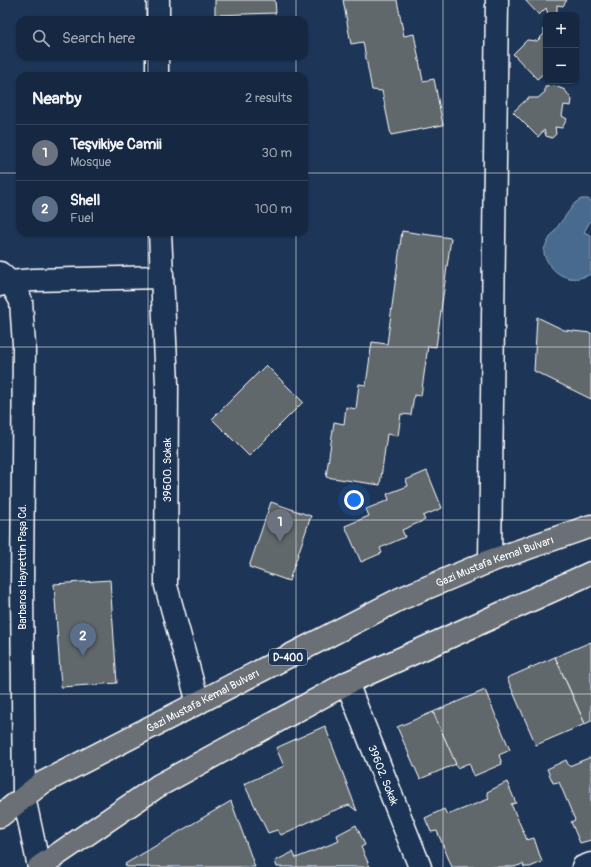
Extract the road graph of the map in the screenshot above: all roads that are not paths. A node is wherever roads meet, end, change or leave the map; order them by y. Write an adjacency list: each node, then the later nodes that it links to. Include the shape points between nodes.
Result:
1 (158, 0): 3 (street)
2 (497, 0): 10 (street)
3 (158, 16)
4 (157, 60): 5 (street)
5 (157, 72)
6 (160, 236): 7 (street, 39600. Sokak)
7 (162, 277): 8 (street); 13 (street, 39600. Sokak, via 167,384 166,586)
8 (3, 280): 14 (street, Barbaros Hayrettin Paşa Cd., via 21,301 24,345)
9 (591, 526): 10 (highway, Gazi Mustafa Kemal Bulvarı / D-400)
10 (490, 562): 13 (highway, Gazi Mustafa Kemal Bulvarı / D-400, via 400,599)
11 (591, 573): 12 (highway)
12 (347, 683): 17 (highway, via 158,786); 18 (street, 39602. Sokak)
13 (198, 703): 14 (highway, Gazi Mustafa Kemal Bulvarı / D-400, via 42,783)
14 (24, 797): 15 (highway, Gazi Mustafa Kemal Bulvarı / D-400); 17 (street, Barbaros Hayrettin Paşa Cd.)
15 (0, 816)
16 (591, 864): 19 (street)
17 (39, 867)
18 (420, 867)
19 (583, 867)

